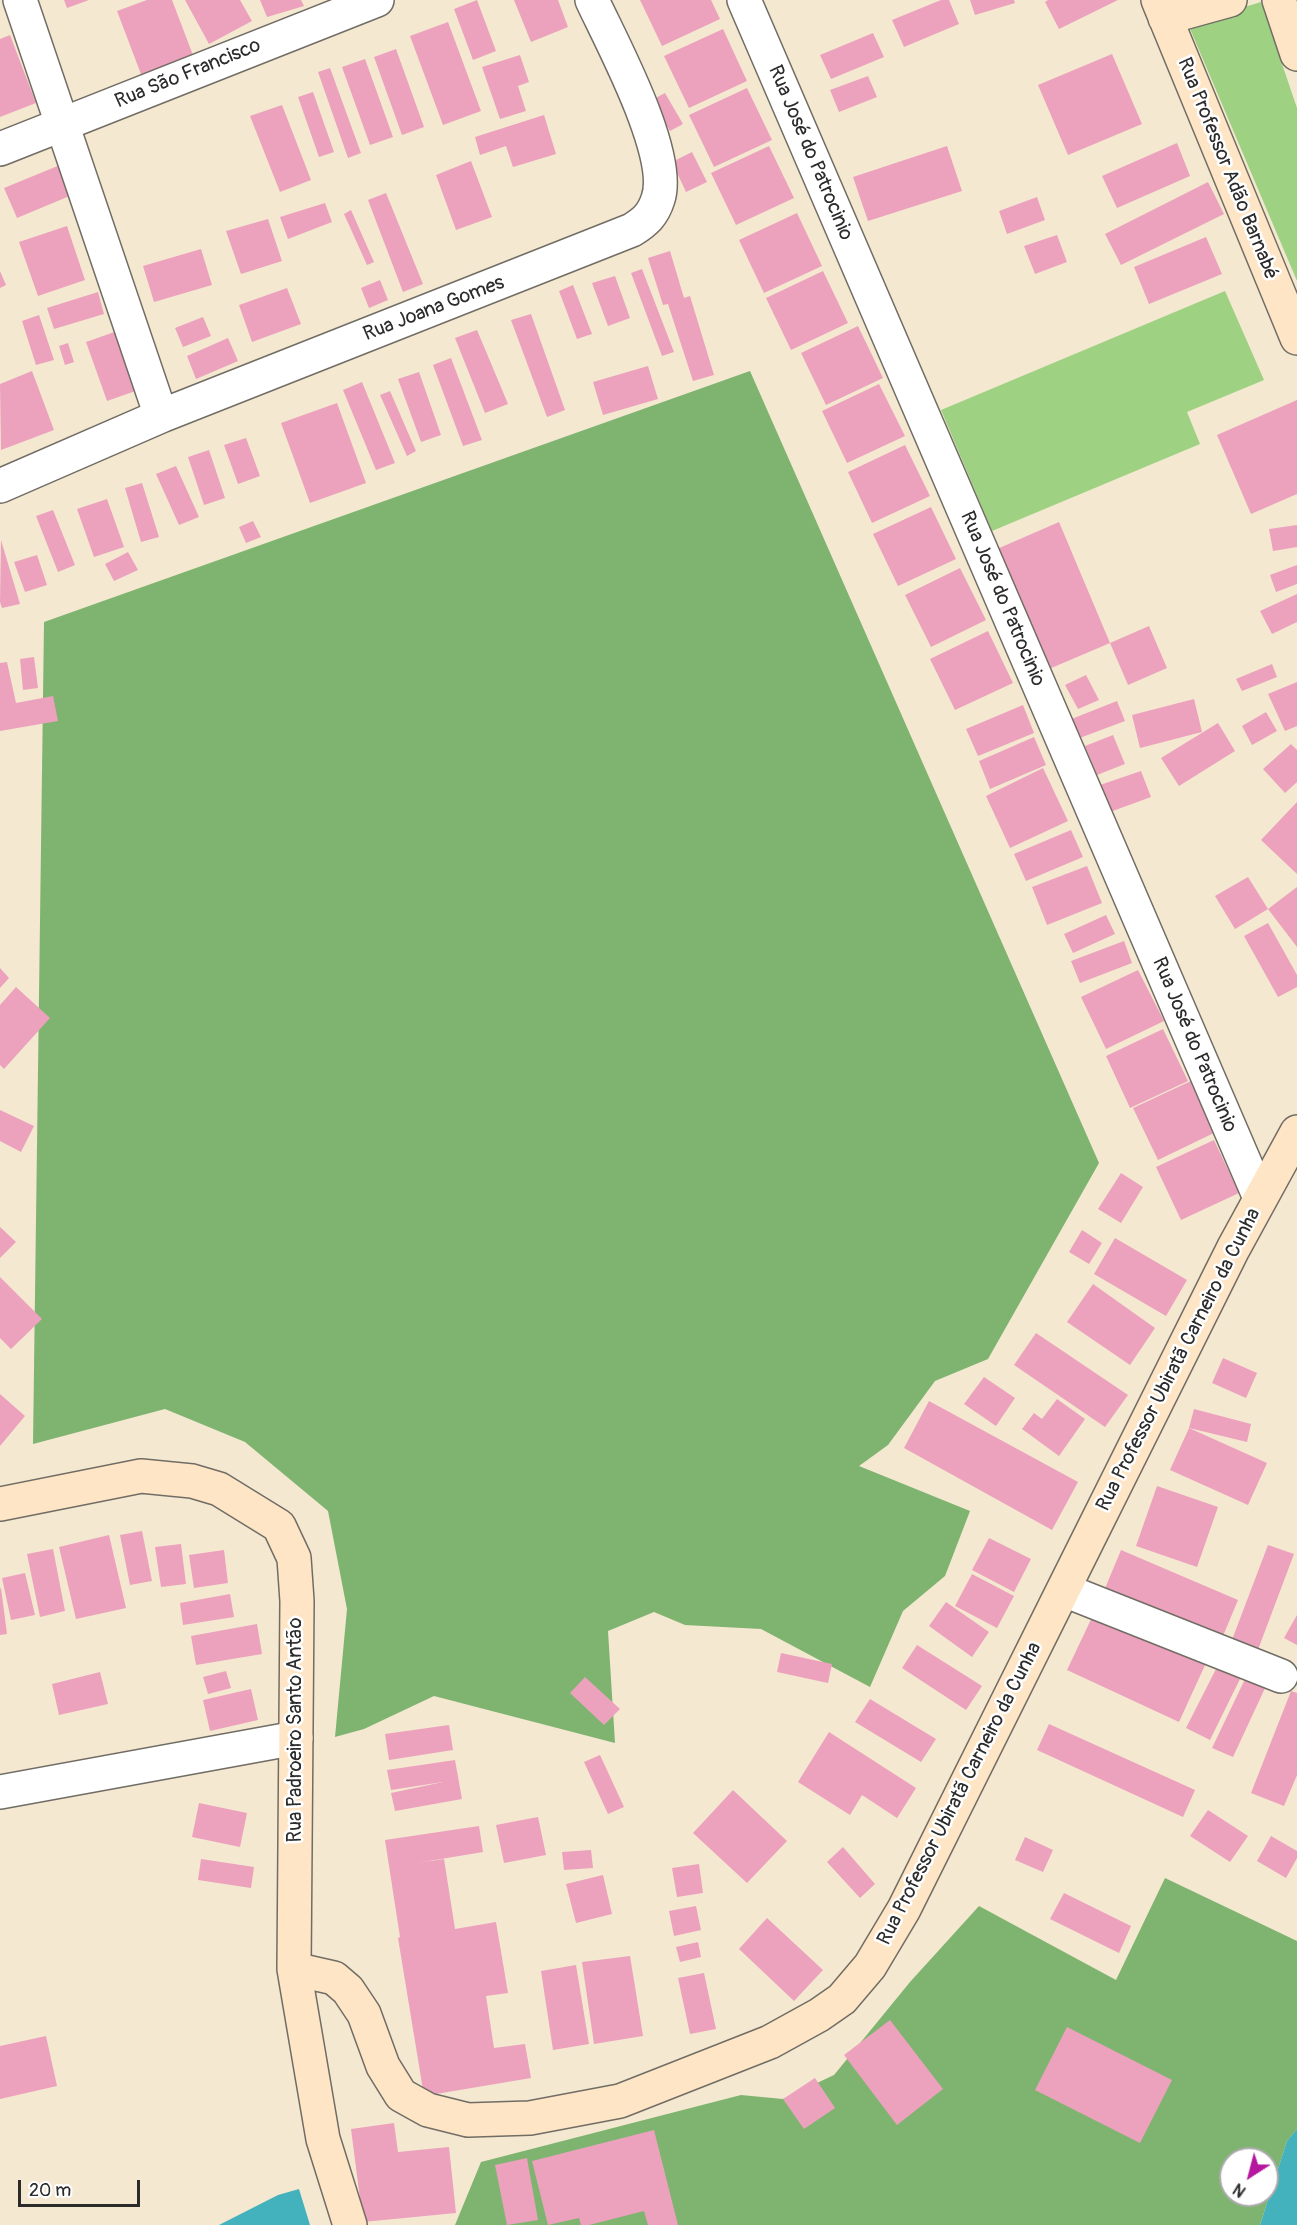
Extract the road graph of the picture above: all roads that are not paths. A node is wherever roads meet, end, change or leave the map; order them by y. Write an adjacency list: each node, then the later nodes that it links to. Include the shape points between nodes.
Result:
1 (20, 0): 9 (street)
2 (377, 0): 9 (street, Rua São Francisco)
3 (592, 0): 12 (street, Rua Joana Gomes, via 651,131 659,170 659,197 649,220)
4 (744, 0): 15 (street, Rua José do Patrocinio)
5 (1230, 0): 7 (street)
6 (1279, 0): 8 (street)
7 (1161, 9): 11 (street, Rua Professor Adão Barnabé)
8 (1297, 54)
9 (61, 125): 10 (street, Rua São Francisco); 12 (street)
10 (0, 149)
11 (1297, 338)
12 (161, 416): 13 (street, Rua Joana Gomes)
13 (0, 486)
14 (1297, 1132): 15 (street, Rua Professor Ubiratã Carneiro da Cunha)
15 (1260, 1198): 17 (street, Rua Professor Ubiratã Carneiro da Cunha)
16 (0, 1504): 19 (street, Rua Padroeiro Santo Antão, via 141,1476 192,1481 219,1489 279,1526 294,1558)
17 (1064, 1590): 18 (street); 21 (street, Rua Professor Ubiratã Carneiro da Cunha, via 904,1909 870,1966 842,1999 770,2042 620,2101 530,2118 468,2120 428,2110 401,2095 383,2066 364,2014 348,1990 334,1978)
18 (1281, 1676)
19 (296, 1738): 20 (street); 21 (street, Rua Padroeiro Santo Antão)
20 (0, 1792)
21 (294, 1969): 22 (street, Rua Padroeiro Santo Antão, via 323,2139)
22 (350, 2225)

